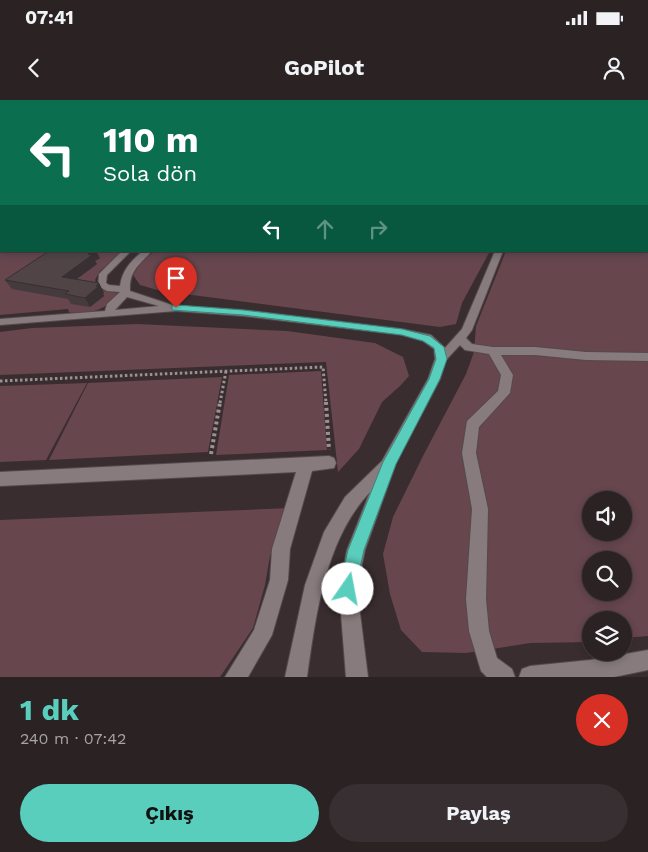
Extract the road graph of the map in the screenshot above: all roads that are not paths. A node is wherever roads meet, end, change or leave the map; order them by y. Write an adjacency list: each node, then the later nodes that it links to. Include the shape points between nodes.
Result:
1 (127, 252): 4 (street, via 103,274 101,284)
2 (147, 252): 4 (street, via 126,273)
3 (499, 252): 8 (street, via 467,330)
4 (125, 291): 5 (street); 6 (street)
5 (176, 308): 6 (street); 11 (street, via 402,332 427,338 439,347)
6 (109, 313): 7 (street)
7 (0, 322)
8 (460, 338): 9 (street, via 469,347); 11 (street)
9 (493, 351): 10 (street); 20 (street, via 507,375 504,393 472,425 469,453 480,509 476,599 479,632 488,664)
10 (648, 357)
11 (441, 359): 12 (street, via 434,379)
12 (389, 462): 18 (street, via 350,502 338,523 310,603); 19 (street, via 356,550 348,589)
13 (329, 463): 14 (street)
14 (306, 465): 15 (street); 17 (street, via 281,549 279,580 262,635)
15 (0, 479)
16 (648, 660): 21 (street, via 590,671)
17 (236, 677)
18 (296, 677)
19 (357, 677)
20 (504, 677)
21 (530, 677)

